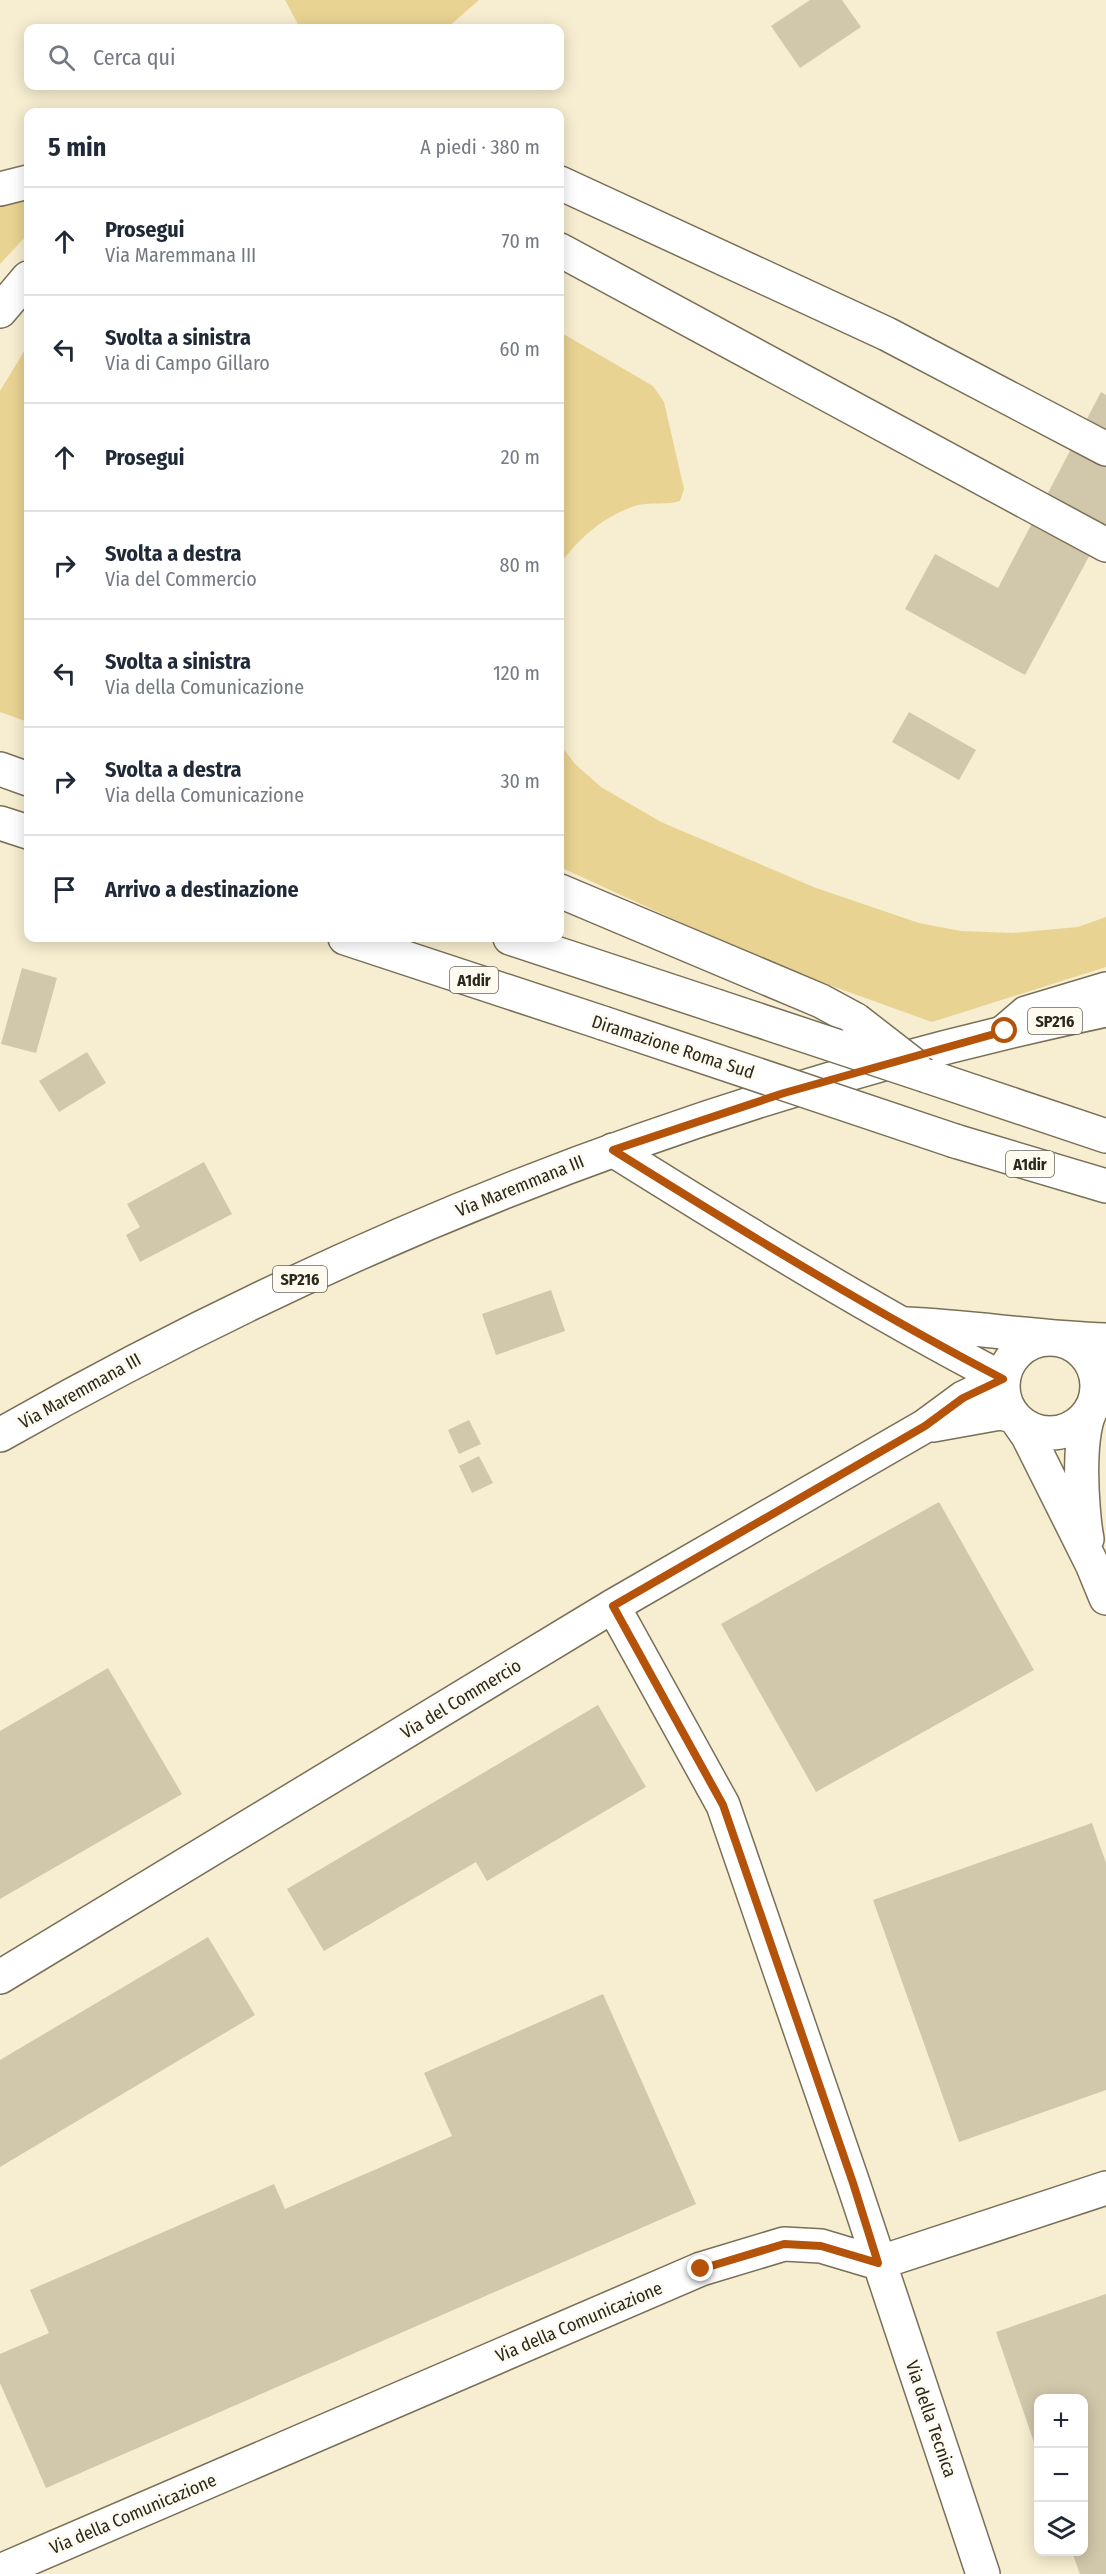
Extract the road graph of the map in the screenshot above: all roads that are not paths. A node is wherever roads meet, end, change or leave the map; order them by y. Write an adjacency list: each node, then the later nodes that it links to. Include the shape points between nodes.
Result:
1 (24, 183): 3 (main road)
2 (564, 185): 7 (main road, via 887,334)
3 (0, 189)
4 (564, 252): 8 (main road)
5 (24, 283): 6 (main road)
6 (0, 311)
7 (1106, 449)
8 (1106, 545)
9 (0, 769): 10 (main road)
10 (24, 778)
11 (0, 823): 12 (main road)
12 (24, 831)
13 (564, 893): 19 (main road, bridge, via 801,993 868,1027)
14 (357, 942): 22 (main road, Diramazione Roma Sud / A1dir, bridge, via 955,1141)
15 (522, 942): 19 (main road, bridge)
16 (1106, 988): 18 (main road, via 1026,1013)
17 (1106, 1010): 18 (main road, Via Maremmana III / SP216)
18 (1005, 1031): 21 (main road, Via Maremmana III / SP216, via 784,1093)
19 (927, 1076): 20 (main road)
20 (1106, 1136)
21 (613, 1150): 23 (main road); 30 (main road, Via Maremmana III / SP216, via 386,1240 240,1307)
22 (1106, 1186)
23 (897, 1323): 24 (main road); 26 (main road)
24 (1047, 1338): 25 (main road); 26 (main road, via 1014,1354); 27 (main road, via 1066,1342 1083,1352 1091,1363)
25 (1106, 1340)
26 (1003, 1379): 28 (main road, via 1006,1403); 29 (main road, Via del Commercio, via 963,1398)
27 (1098, 1404): 28 (main road, via 1065,1430 1032,1429); 31 (main road, via 1084,1434 1083,1517)
28 (1014, 1416): 29 (main road, Via del Commercio, via 1000,1413); 31 (main road, via 1028,1436)
29 (925, 1426): 33 (main road, Via del Commercio)
30 (0, 1435)
31 (1092, 1564): 32 (main road)
32 (1106, 1598)
33 (613, 1606): 34 (main road, Via del Commercio); 36 (main road, via 723,1805)
34 (0, 1977)
35 (1106, 2188): 36 (main road)
36 (878, 2263): 37 (main road, Via della Comunicazione, via 821,2246 784,2244 701,2269); 38 (main road, Via della Tecnica)
37 (0, 2571)
38 (983, 2574)

